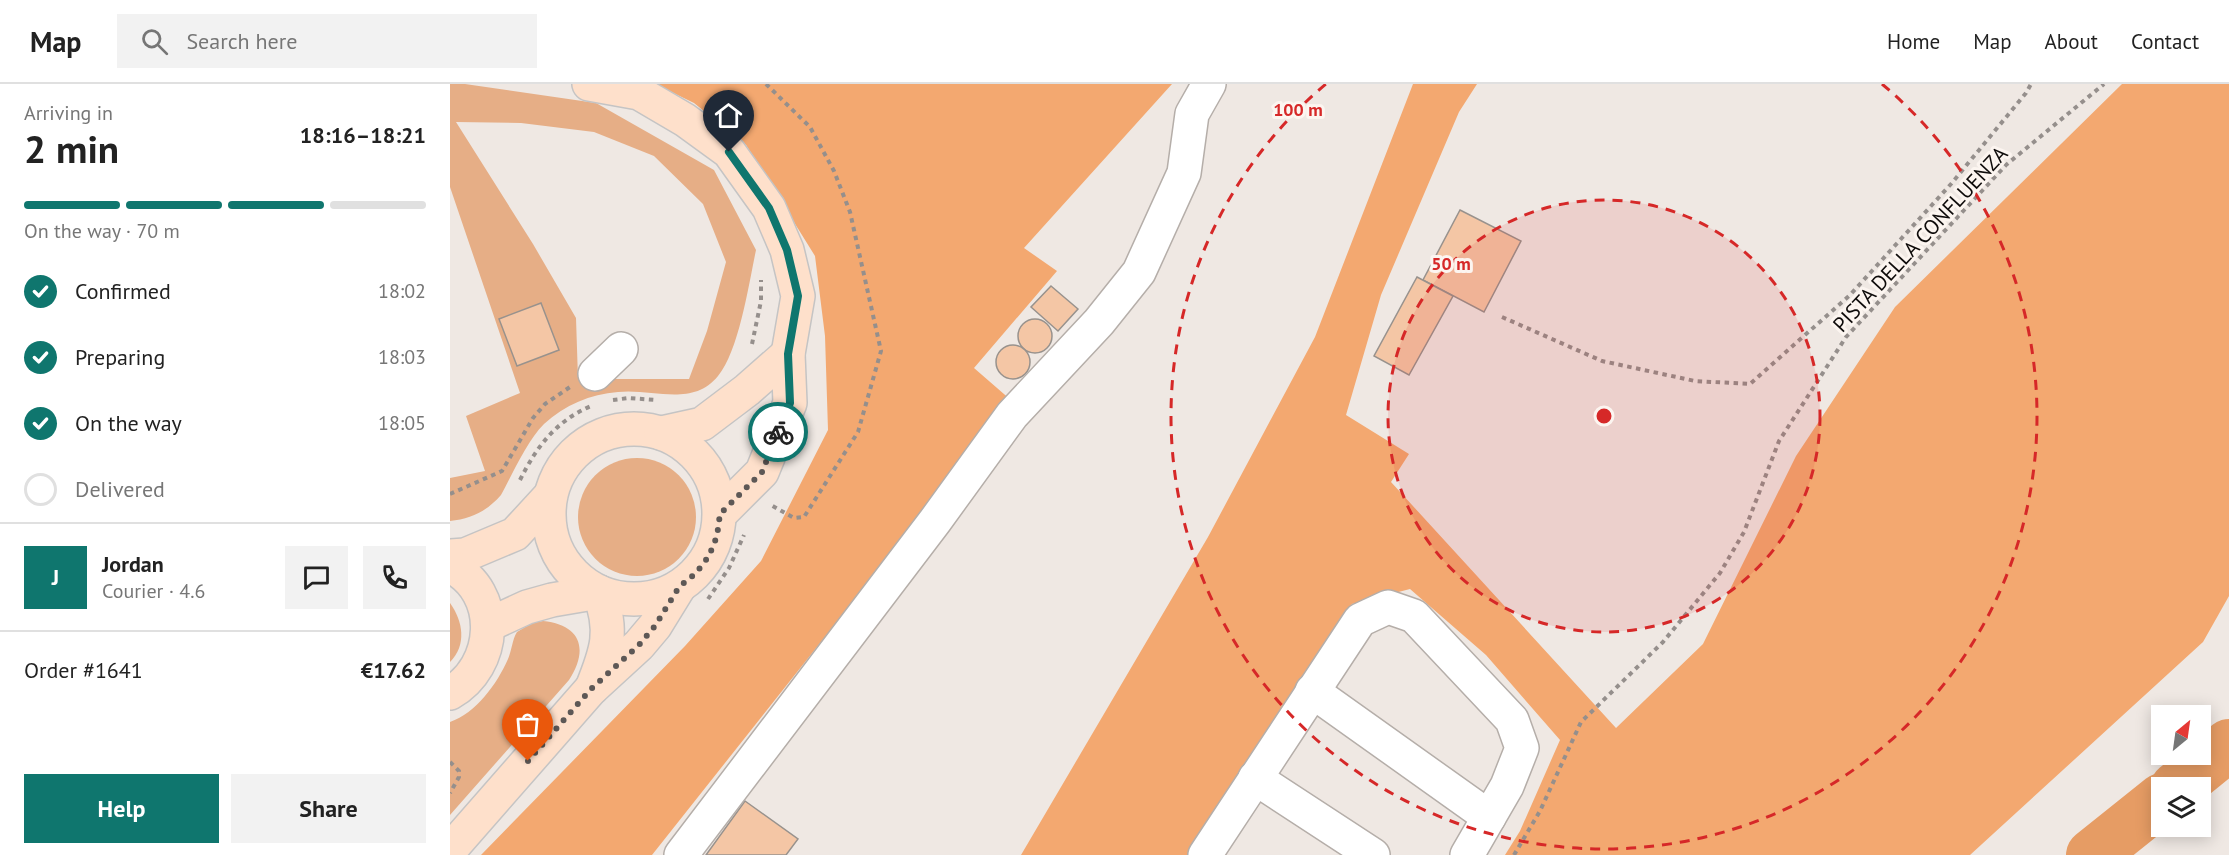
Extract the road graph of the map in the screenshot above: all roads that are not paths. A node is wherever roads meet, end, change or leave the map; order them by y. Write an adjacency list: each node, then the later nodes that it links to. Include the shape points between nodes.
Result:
1 (589, 84): 4 (main road, via 639,93 729,152 769,208 787,250 798,296)
2 (1209, 84): 20 (lane, via 1192,114 1184,173 1139,272 1099,322 1012,415)
3 (621, 349): 5 (lane)
4 (788, 354): 6 (main road, via 702,424); 8 (main road, via 790,403 762,472)
5 (601, 393)
6 (661, 417): 7 (main road, via 632,429 604,434 579,448 561,470); 8 (main road, via 704,464)
7 (550, 496): 9 (main road, via 515,534 465,555); 11 (main road, via 549,525 557,553 575,576)
8 (733, 522): 12 (main road, via 717,536 696,573)
9 (450, 555)
10 (450, 566): 13 (main road, via 474,587)
11 (599, 592): 12 (main road, via 626,599); 13 (main road, via 528,607); 14 (main road, via 609,630 604,657)
12 (691, 596): 14 (main road)
13 (488, 625): 16 (main road, via 486,648 477,669)
14 (591, 689): 19 (main road)
15 (1312, 691): 17 (lane); 18 (lane); 18 (lane, via 1360,620 1388,607 1414,616 1512,720 1522,748)
16 (450, 693)
17 (1256, 778): 21 (lane); 22 (lane)
18 (1489, 817): 23 (lane)
19 (450, 850)
20 (681, 855)
21 (1204, 855)
22 (1373, 855)
23 (1467, 855)

